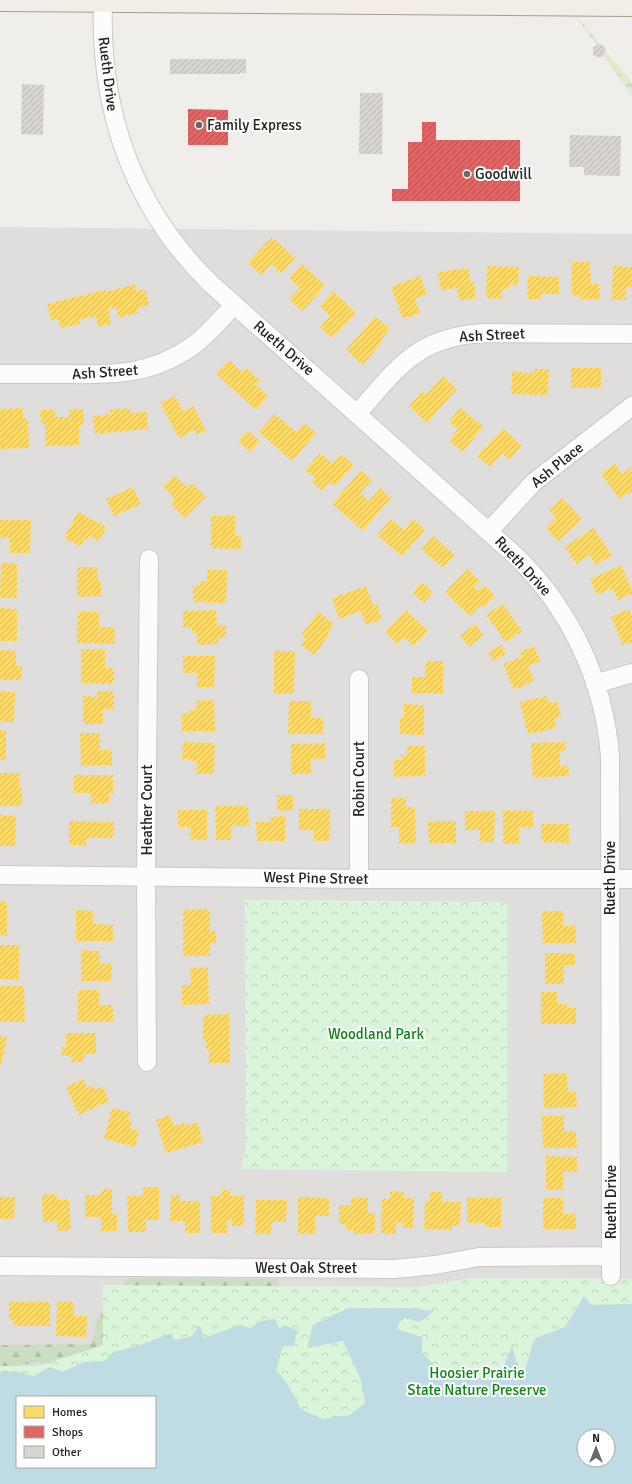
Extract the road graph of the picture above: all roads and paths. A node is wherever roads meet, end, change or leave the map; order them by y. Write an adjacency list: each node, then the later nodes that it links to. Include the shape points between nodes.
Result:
1 (0, 0): 2 (main road)
2 (103, 1): 3 (main road); 5 (street, Rueth Drive, via 102,40 109,98 133,172 155,214 184,255 196,270)
3 (375, 2): 4 (main road)
4 (632, 5)
5 (234, 304): 7 (street, Ash Street, via 206,335 191,347 143,370 106,375); 9 (street, Rueth Drive)
6 (632, 334): 9 (street, Ash Street, via 470,333 439,341 412,355)
7 (0, 374)
8 (632, 406): 10 (street, Ash Place, via 534,482)
9 (358, 413): 10 (street, Rueth Drive)
10 (489, 531): 14 (street, Rueth Drive, via 529,569 557,605 581,646)
11 (149, 559): 16 (street, Heather Court)
12 (632, 673): 14 (street)
13 (359, 679): 17 (street, Robin Court)
14 (595, 684): 19 (street, Rueth Drive, via 608,742)
15 (0, 875): 16 (street, West Pine Street)
16 (146, 876): 17 (street, West Pine Street); 20 (street, Heather Court)
17 (358, 879): 19 (street, West Pine Street)
18 (632, 879): 19 (street, West Pine Street)
19 (610, 880): 21 (street, Rueth Drive)
20 (147, 1062)
21 (611, 1256): 22 (street, West Oak Street, via 479,1257 395,1269); 23 (street, Rueth Drive)
22 (0, 1266)
23 (611, 1276)

